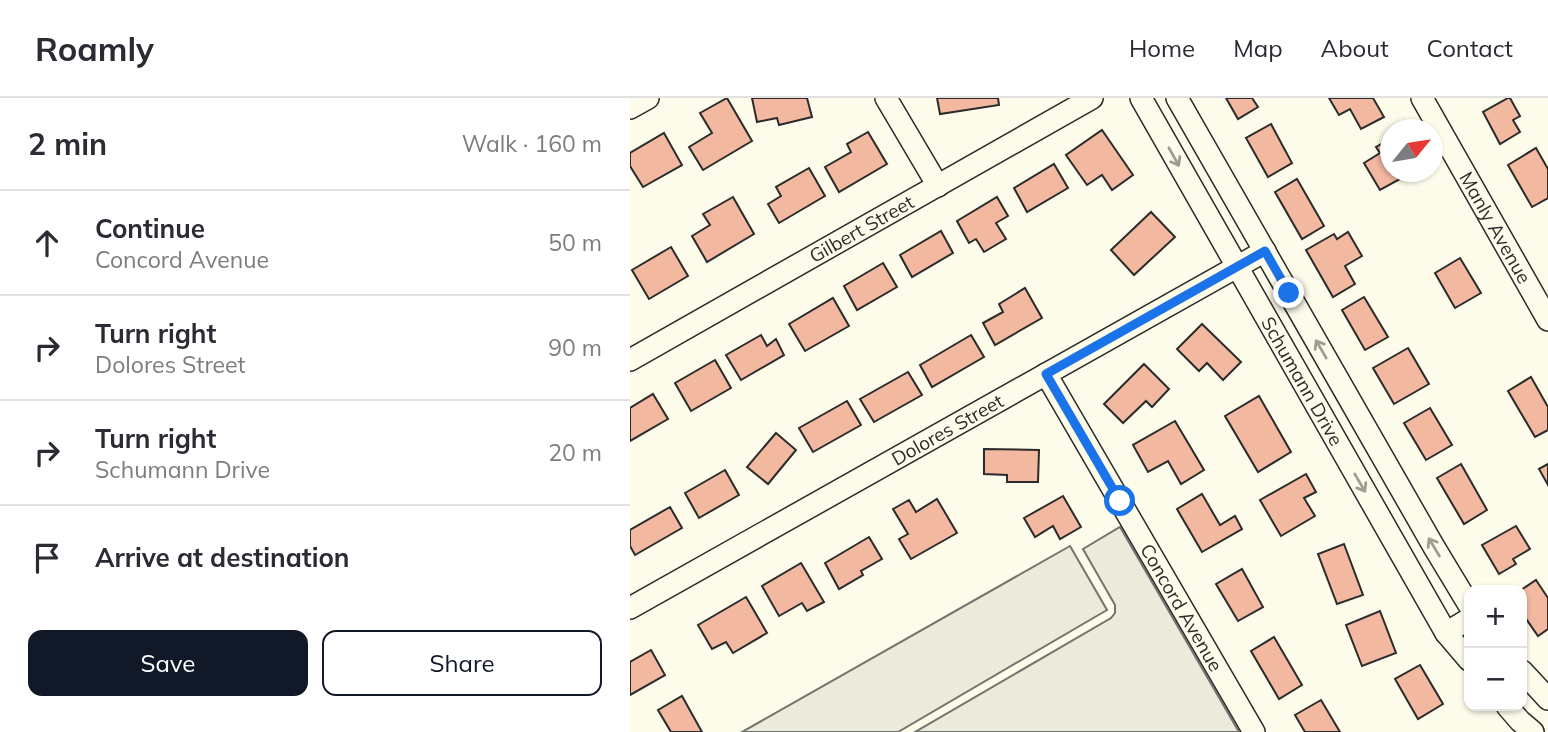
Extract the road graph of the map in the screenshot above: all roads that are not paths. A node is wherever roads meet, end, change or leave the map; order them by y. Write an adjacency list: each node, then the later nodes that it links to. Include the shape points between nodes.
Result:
1 (648, 98): 7 (street)
2 (887, 98): 8 (street)
3 (1092, 98): 8 (street, Gilbert Street)
4 (1141, 98): 10 (street, Schumann Drive, one-way to 10)
5 (1177, 98): 9 (street, Schumann Drive)
6 (1422, 98): 11 (street, Manly Avenue)
7 (630, 108)
8 (938, 186): 12 (street, Gilbert Street)
9 (1265, 251): 10 (street, Dolores Street); 14 (street, Schumann Drive, one-way to 9)
10 (1236, 267): 13 (street, Dolores Street); 15 (street, Schumann Drive)
11 (1548, 320)
12 (630, 360)
13 (1046, 374): 17 (street, Dolores Street); 24 (street, Concord Avenue)
14 (1370, 436): 15 (street); 16 (street, Schumann Drive, one-way to 14)
15 (1343, 453): 19 (street, Schumann Drive, one-way to 19)
16 (1464, 597)
17 (630, 608)
18 (1464, 621): 19 (street)
19 (1446, 633): 20 (street, Schumann Drive)
20 (1464, 654)
21 (1527, 676): 22 (street)
22 (1548, 699)
23 (1511, 711): 25 (street)
24 (1254, 732)
25 (1533, 732)

